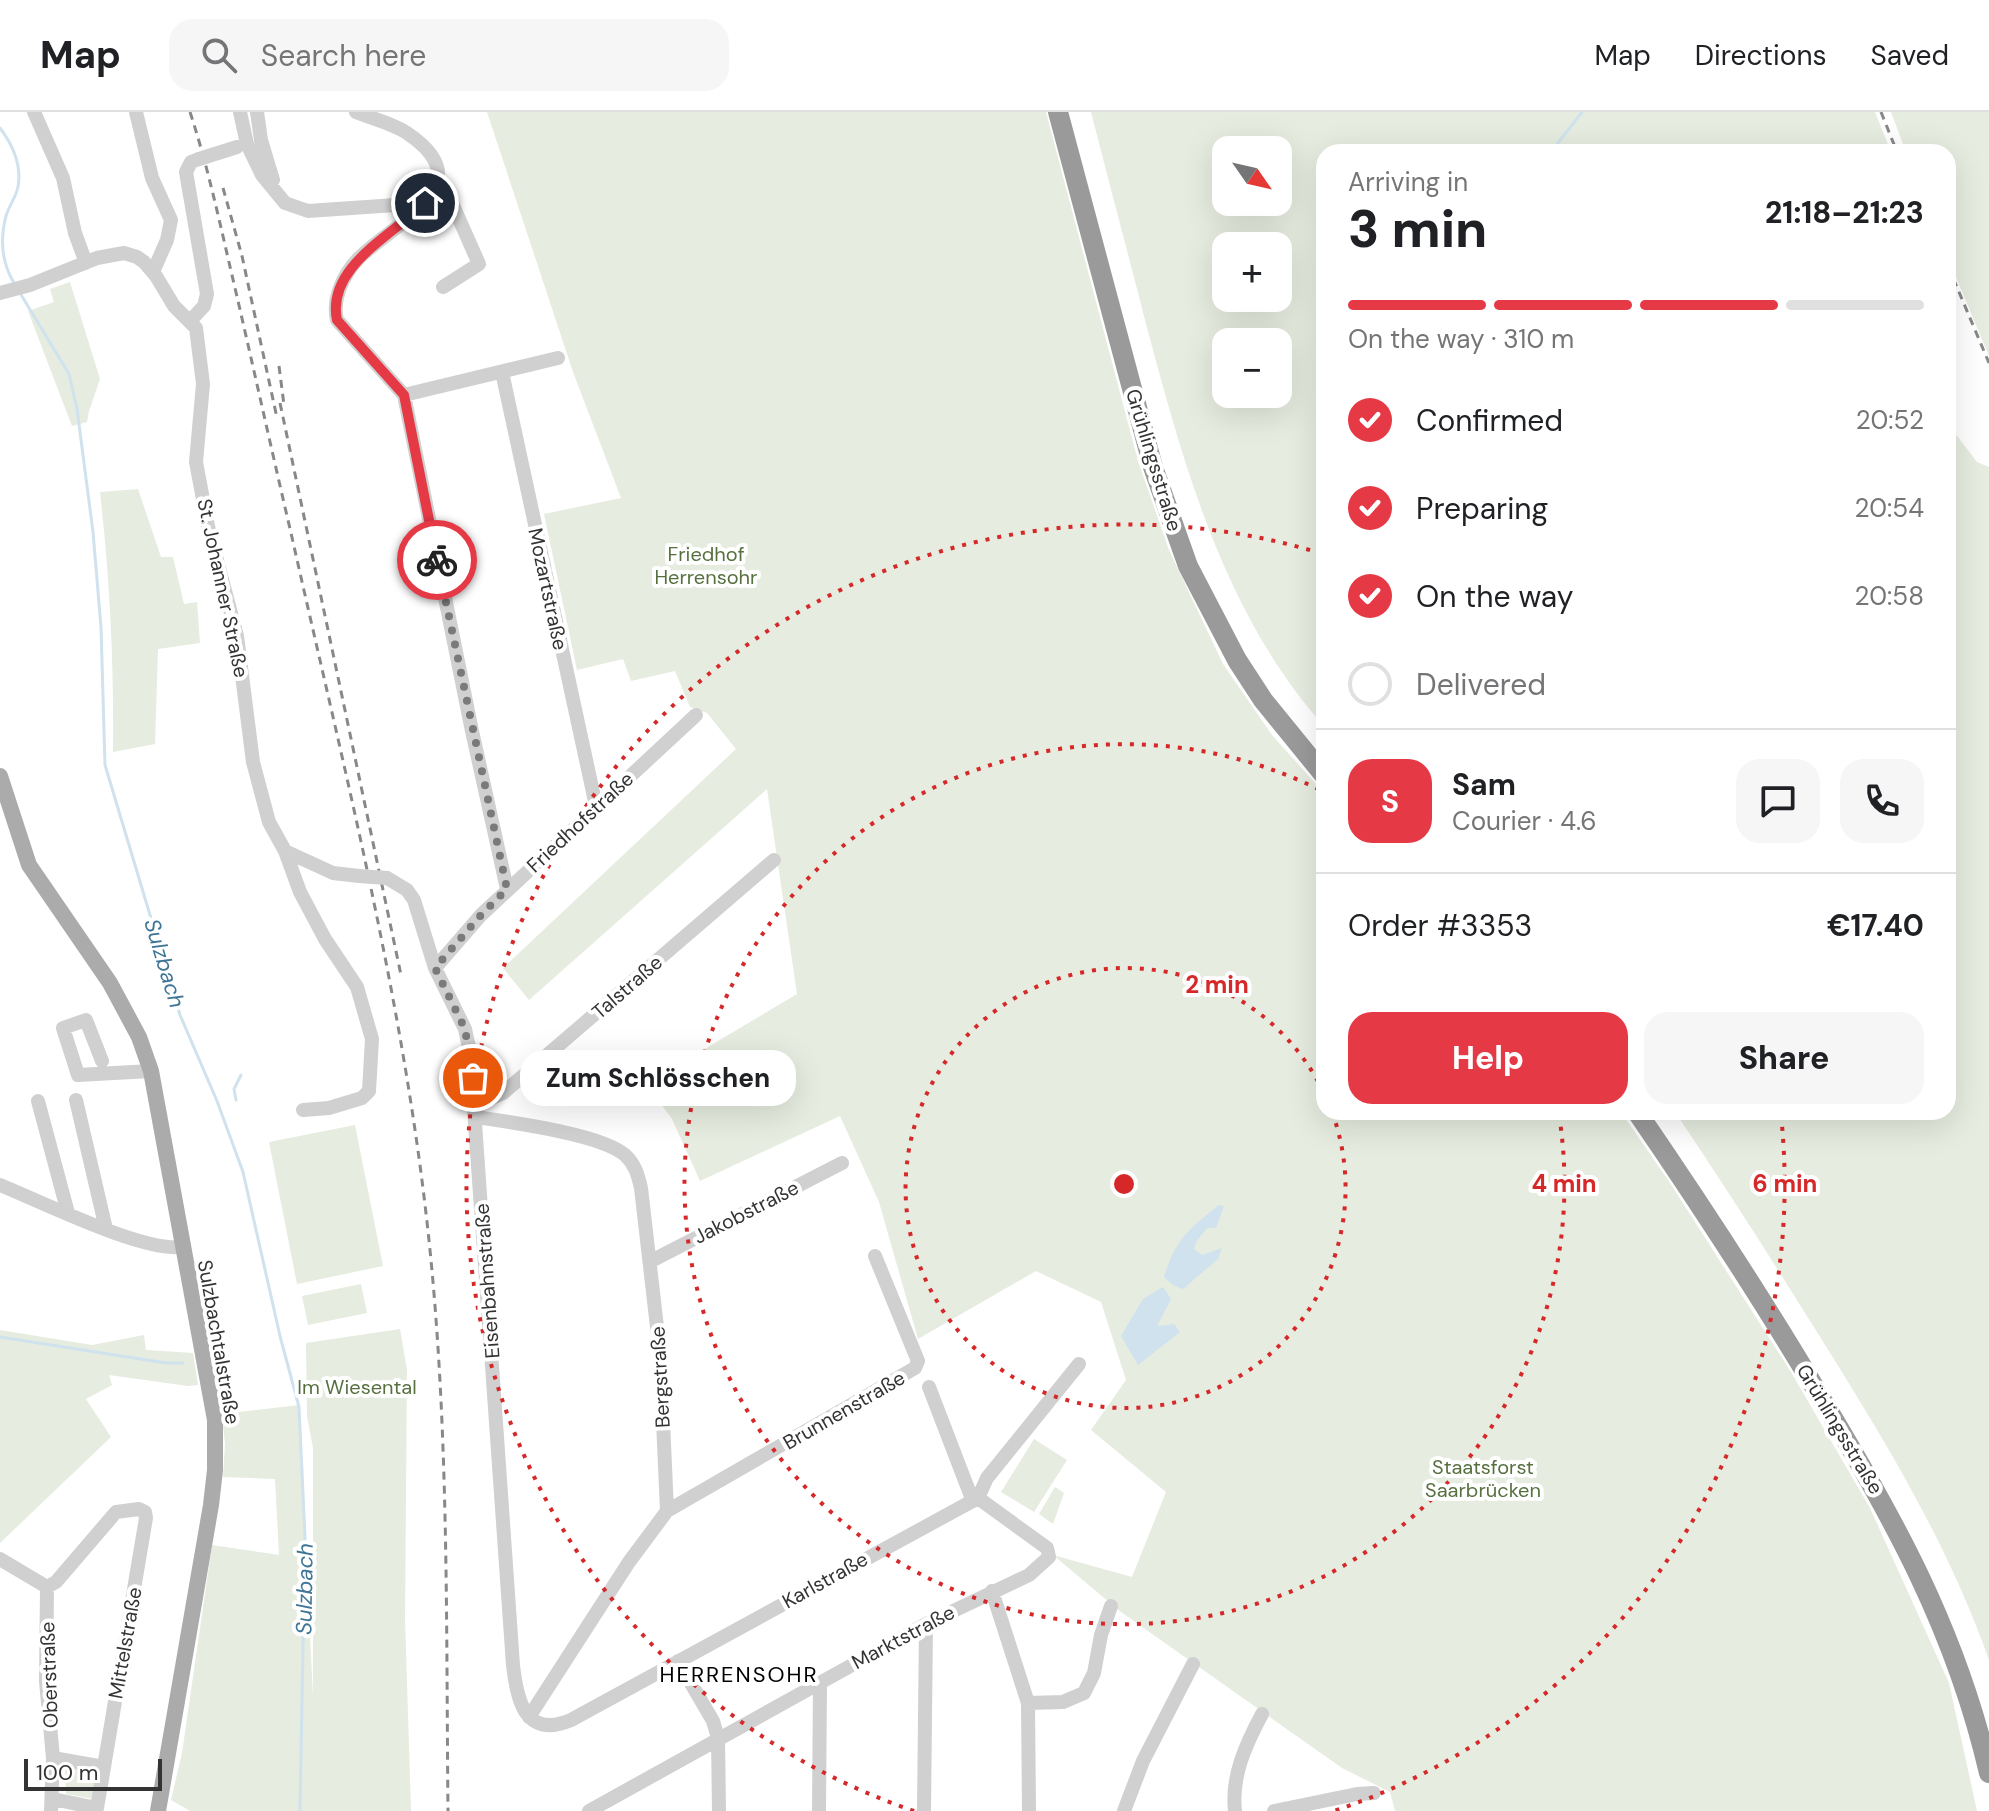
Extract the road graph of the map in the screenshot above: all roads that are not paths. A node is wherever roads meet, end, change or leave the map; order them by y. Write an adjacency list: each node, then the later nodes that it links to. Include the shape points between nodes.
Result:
1 (34, 112): 12 (street, via 63,178)
2 (136, 112): 13 (street, via 152,178 171,220)
3 (240, 112): 8 (street)
4 (257, 112): 10 (street)
5 (358, 112): 9 (street, via 422,145 437,164)
6 (1058, 112): 22 (highway, Grühlingsstraße, via 1153,467 1183,554 1237,660)
7 (1072, 112): 21 (highway, via 1182,512 1222,607 1273,691)
8 (242, 146): 10 (street); 16 (street, bridge, via 191,162 186,172 207,294)
9 (436, 185): 11 (street); 14 (street, via 448,194 479,264)
10 (279, 195): 11 (street, via 293,208 308,211)
11 (425, 203): 19 (street, via 359,258 334,306 337,320)
12 (86, 263): 13 (street, St. Johanner Straße, via 124,253); 15 (street, St. Johanner Straße)
13 (153, 272): 16 (street, St. Johanner Straße)
14 (443, 287)
15 (3, 295)
16 (190, 321): 25 (street, St. Johanner Straße, via 199,340 203,384 197,451 208,526 237,636 256,778 269,822)
17 (558, 358): 18 (street)
18 (502, 372): 19 (street); 24 (street, Mozartstraße)
19 (404, 395): 27 (street)
20 (696, 715): 24 (street, Friedhofstraße)
21 (1316, 745)
22 (1316, 765)
23 (0, 776): 30 (main road, Sulzbachtalstraße, via 29,865 110,983)
24 (596, 806): 27 (street, Friedhofstraße)
25 (285, 851): 28 (street, Eisenbahnstraße, bridge, via 333,873 387,878 407,890); 33 (street, St. Johanner Straße, via 300,892 357,987 372,1039 369,1091 329,1108)
26 (774, 860): 34 (street, Talstraße, via 503,1093)
27 (507, 889): 28 (street, Friedhofstraße)
28 (435, 968): 34 (street, Eisenbahnstraße, via 465,1029)
29 (102, 1061): 30 (street, via 86,1020 63,1028 78,1075)
30 (151, 1071): 41 (main road, Sulzbachtalstraße)
31 (76, 1100): 40 (street)
32 (38, 1101): 39 (street)
33 (303, 1110)
34 (475, 1111): 43 (street, Bergstraße, via 624,1154 637,1171); 57 (street, Eisenbahnstraße, via 513,1665)
35 (1642, 1120): 63 (highway, Grühlingsstraße, via 1793,1351 1895,1525 1956,1657)
36 (1658, 1120): 59 (highway, via 1803,1343 1906,1517 1959,1629)
37 (842, 1163): 43 (street, Jakobstraße)
38 (0, 1185): 39 (street)
39 (68, 1213): 40 (street)
40 (106, 1229): 41 (street, via 154,1246)
41 (182, 1247): 67 (main road, Sulzbachtalstraße, via 215,1420 215,1470)
42 (875, 1256): 47 (street, Brunnenstraße, via 918,1361 915,1368)
43 (651, 1261): 47 (street, Bergstraße)
44 (1079, 1364): 46 (street)
45 (929, 1387): 46 (street)
46 (975, 1498): 50 (street, Marktstraße, via 1047,1548 1049,1557 1029,1575); 53 (street, Karlstraße)
47 (667, 1511): 57 (street)
48 (0, 1559): 49 (street)
49 (47, 1587): 61 (street, Oberstraße, via 46,1681); 62 (street, Mittelstraße, via 116,1512 145,1512)
50 (992, 1591): 52 (street, Marktstraße); 56 (street)
51 (1111, 1606): 56 (street, via 1084,1693 1063,1702)
52 (926, 1624): 55 (street, Marktstraße); 71 (street)
53 (678, 1661): 57 (street, Karlstraße, via 556,1726); 60 (street)
54 (1193, 1664): 73 (street, via 1143,1761)
55 (820, 1683): 60 (street, Marktstraße); 70 (street)
56 (1028, 1703): 72 (street)
57 (525, 1712)
58 (1262, 1714): 74 (street, via 1238,1767)
59 (1989, 1719)
60 (718, 1738): 65 (street, Marktstraße); 69 (street)
61 (53, 1758): 62 (street); 66 (street, Oberstraße)
62 (104, 1767): 66 (street, Mittelstraße, via 97,1808)
63 (1989, 1773)
64 (1374, 1793): 75 (street)
65 (616, 1804): 68 (street, Marktstraße)
66 (52, 1805)
67 (158, 1811)
68 (589, 1811)
69 (719, 1811)
70 (819, 1811)
71 (924, 1811)
72 (1029, 1811)
73 (1124, 1811)
74 (1235, 1811)
75 (1274, 1811)

